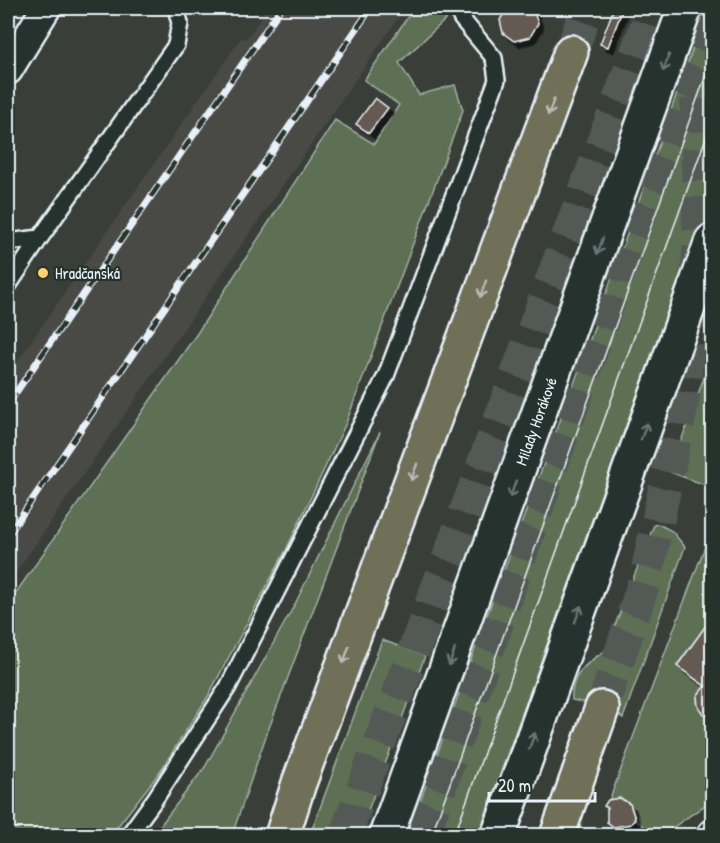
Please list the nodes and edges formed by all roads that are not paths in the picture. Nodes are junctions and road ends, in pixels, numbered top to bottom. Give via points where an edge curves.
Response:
1 (46, 8) edge
2 (176, 8) edge
3 (685, 8) edge
4 (461, 18) dead end
5 (571, 52) tunnel mouth
6 (8, 70) edge
7 (40, 238) junction
8 (712, 241) edge
9 (8, 242) edge
10 (8, 286) edge
11 (602, 708) tunnel mouth
12 (128, 836) edge
13 (282, 836) edge
14 (386, 836) edge
15 (498, 836) edge
16 (557, 836) edge

1 - 6 street
2 - 7 lane via 180,23 176,45
3 -> 14 main road, Milady Horákové
4 - 12 lane via 494,58 497,80 386,376 228,687
5 -> 13 highway
7 - 9 lane
7 - 10 lane
15 -> 8 main road
11 - 16 highway

